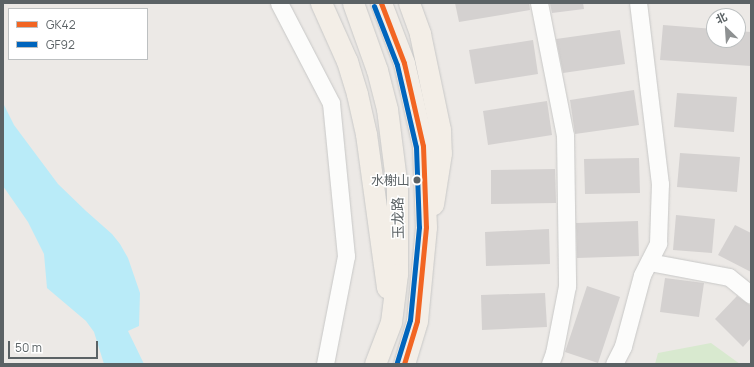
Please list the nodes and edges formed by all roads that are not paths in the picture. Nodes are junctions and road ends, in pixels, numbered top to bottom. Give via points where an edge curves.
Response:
1 (279, 3) edge
2 (321, 3) edge
3 (353, 3) edge
4 (381, 3) edge
5 (410, 3) edge
6 (539, 3) edge
7 (638, 3) edge
8 (426, 227) junction
9 (649, 262) junction
10 (751, 295) edge
11 (391, 322) junction
12 (325, 364) edge
13 (375, 364) edge
14 (404, 364) edge
15 (550, 364) edge
16 (614, 364) edge

1 - 12 street via 331,103 346,256
2 - 11 main road via 347,61 366,134
3 - 11 main road, 玉龙路 via 377,70 387,109 393,150 398,227 397,274
4 - 8 main road, 玉龙路 via 404,62 423,146
5 - 8 main road via 422,41 440,130 441,153 436,195
6 - 15 street via 565,135 567,286
7 - 9 street via 660,184 658,243
8 - 14 main road, 玉龙路 via 417,321
9 - 10 street via 729,277
9 - 16 street via 642,275 623,346
11 - 13 main road, 玉龙路

